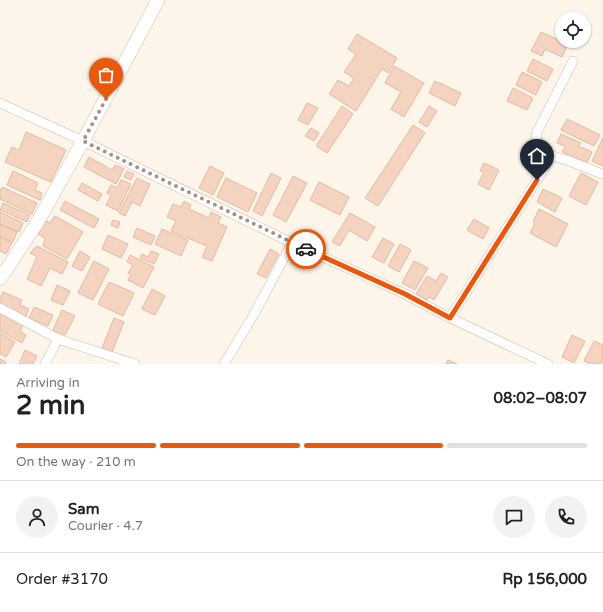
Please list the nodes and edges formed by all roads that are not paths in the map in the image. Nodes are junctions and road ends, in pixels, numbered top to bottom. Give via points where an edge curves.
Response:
1 (158, 0) edge
2 (573, 61) dead end
3 (0, 103) edge
4 (83, 141) junction
5 (549, 155) junction
6 (602, 174) edge
7 (292, 243) junction
8 (0, 279) edge
9 (0, 308) edge
10 (450, 318) junction
11 (58, 339) junction
12 (45, 364) edge
13 (135, 364) edge
14 (224, 364) edge
15 (548, 364) edge

1 - 4 main road
2 - 5 street via 536,134 537,141
3 - 4 street
4 - 7 street
4 - 8 main road via 37,224
5 - 6 street
5 - 10 street via 545,168
7 - 10 street via 405,294
7 - 14 street
9 - 11 street
10 - 15 street
11 - 12 street
11 - 13 street

